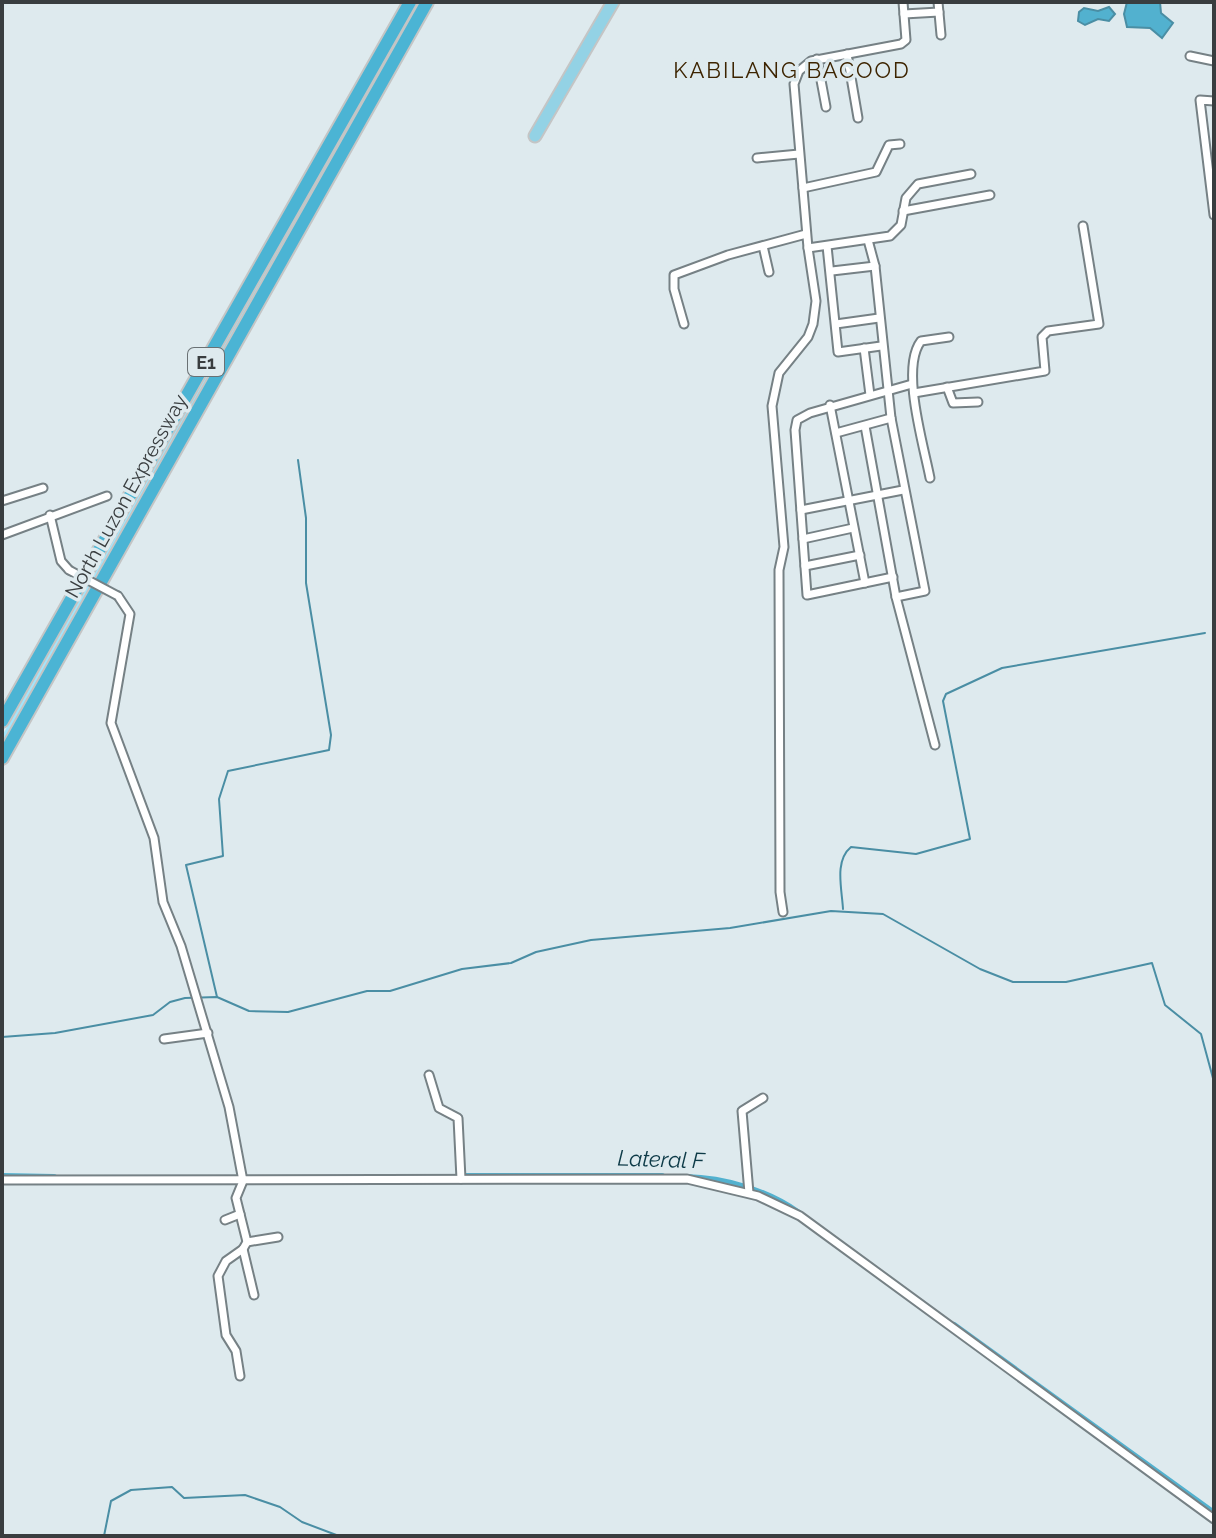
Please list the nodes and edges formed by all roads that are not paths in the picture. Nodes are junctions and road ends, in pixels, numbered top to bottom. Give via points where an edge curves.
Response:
1 (410, 2) edge
2 (427, 2) edge
3 (613, 2) edge
4 (903, 2) edge
5 (938, 2) edge
6 (939, 12) junction
7 (904, 14) junction
8 (941, 35) dead end
9 (847, 54) junction
10 (1190, 56) dead end
11 (817, 59) junction
12 (1214, 61) edge
13 (1214, 101) edge
14 (826, 107) dead end
15 (858, 118) dead end
16 (535, 136) dead end
17 (900, 144) dead end
18 (799, 154) junction
19 (757, 158) dead end
20 (971, 174) dead end
21 (803, 188) junction
22 (990, 195) dead end
23 (903, 211) junction
24 (1214, 215) edge
25 (1083, 226) dead end
26 (806, 234) junction
27 (868, 240) junction
28 (763, 246) junction
29 (827, 246) junction
30 (808, 248) junction
31 (875, 266) junction
32 (832, 271) junction
33 (769, 272) dead end
34 (879, 318) junction
35 (684, 324) dead end
36 (836, 324) junction
37 (949, 337) dead end
38 (881, 346) junction
39 (864, 348) junction
40 (912, 384) junction
41 (947, 387) junction
42 (887, 391) junction
43 (914, 393) junction
44 (870, 395) junction
45 (978, 402) dead end
46 (830, 405) junction
47 (891, 418) junction
48 (865, 426) junction
49 (836, 433) junction
50 (930, 478) dead end
51 (43, 488) dead end
52 (903, 490) junction
53 (107, 496) dead end
54 (878, 496) junction
55 (2, 501) edge
56 (849, 501) junction
57 (801, 510) junction
58 (50, 515) junction
59 (853, 528) junction
60 (2, 535) edge
61 (803, 539) junction
62 (860, 555) junction
63 (805, 566) junction
64 (893, 577) junction
65 (865, 583) junction
66 (896, 597) junction
67 (2, 721) edge
68 (935, 745) dead end
69 (2, 758) edge
70 (783, 912) dead end
71 (208, 1033) junction
72 (164, 1039) dead end
73 (429, 1075) dead end
74 (763, 1098) dead end
75 (461, 1177) junction
76 (242, 1179) junction
77 (2, 1180) edge
78 (749, 1190) junction
79 (240, 1214) junction
80 (225, 1220) dead end
81 (278, 1237) dead end
82 (245, 1246) junction
83 (254, 1295) dead end
84 (240, 1376) dead end
85 (1214, 1519) edge

1 - 67 highway, North Luzon Expressway / E1
2 - 69 highway, North Luzon Expressway / E1
3 - 16 main road
4 - 7 street
5 - 6 street
6 - 7 street
6 - 8 street
7 - 9 street via 906,40 901,44
9 - 11 street
9 - 15 street
10 - 12 street
11 - 14 street
11 - 18 street via 799,71 794,84
13 - 24 street via 1200,100
17 - 21 street via 889,145 876,172
18 - 19 street
18 - 21 street
20 - 23 street via 918,184
21 - 26 street
22 - 23 street
23 - 27 street via 890,236
25 - 41 street via 1099,324 1048,331 1042,337 1045,371
26 - 28 street
26 - 30 street
27 - 29 street
27 - 31 street
28 - 33 street
28 - 35 street via 674,275
29 - 30 street
29 - 32 street
30 - 70 street via 815,291 813,324 779,373 772,406 784,547 779,570
31 - 32 street
31 - 34 street
32 - 36 street
34 - 36 street
34 - 38 street
36 - 39 street via 838,352
37 - 40 street via 917,346
38 - 39 street
38 - 42 street
39 - 44 street
40 - 42 street
40 - 43 street
41 - 43 street
41 - 45 street via 953,403
42 - 44 street
42 - 47 street
43 - 50 street
44 - 46 street
46 - 49 street
46 - 57 street via 797,420
47 - 48 street
47 - 52 street
48 - 49 street
48 - 54 street
49 - 56 street
51 - 55 street
52 - 54 street
52 - 66 street via 925,591
53 - 58 street
54 - 56 street
54 - 64 street
56 - 57 street
56 - 59 street
57 - 61 street
58 - 60 street
58 - 71 street, bridge via 61,561 118,596 130,614 111,723 154,838 163,902
59 - 61 street
59 - 62 street
61 - 63 street
62 - 63 street
62 - 65 street
63 - 65 street via 807,595
64 - 65 street
64 - 66 street
66 - 68 street
71 - 72 street
71 - 76 street
73 - 75 street via 439,1108 458,1118
74 - 78 street via 742,1111
75 - 76 street
75 - 78 street via 687,1179
76 - 77 street
76 - 79 street via 236,1198
78 - 85 street via 800,1216
79 - 80 street
79 - 82 street
81 - 82 street
82 - 83 street
82 - 84 street via 226,1261 218,1276 226,1335 236,1351

